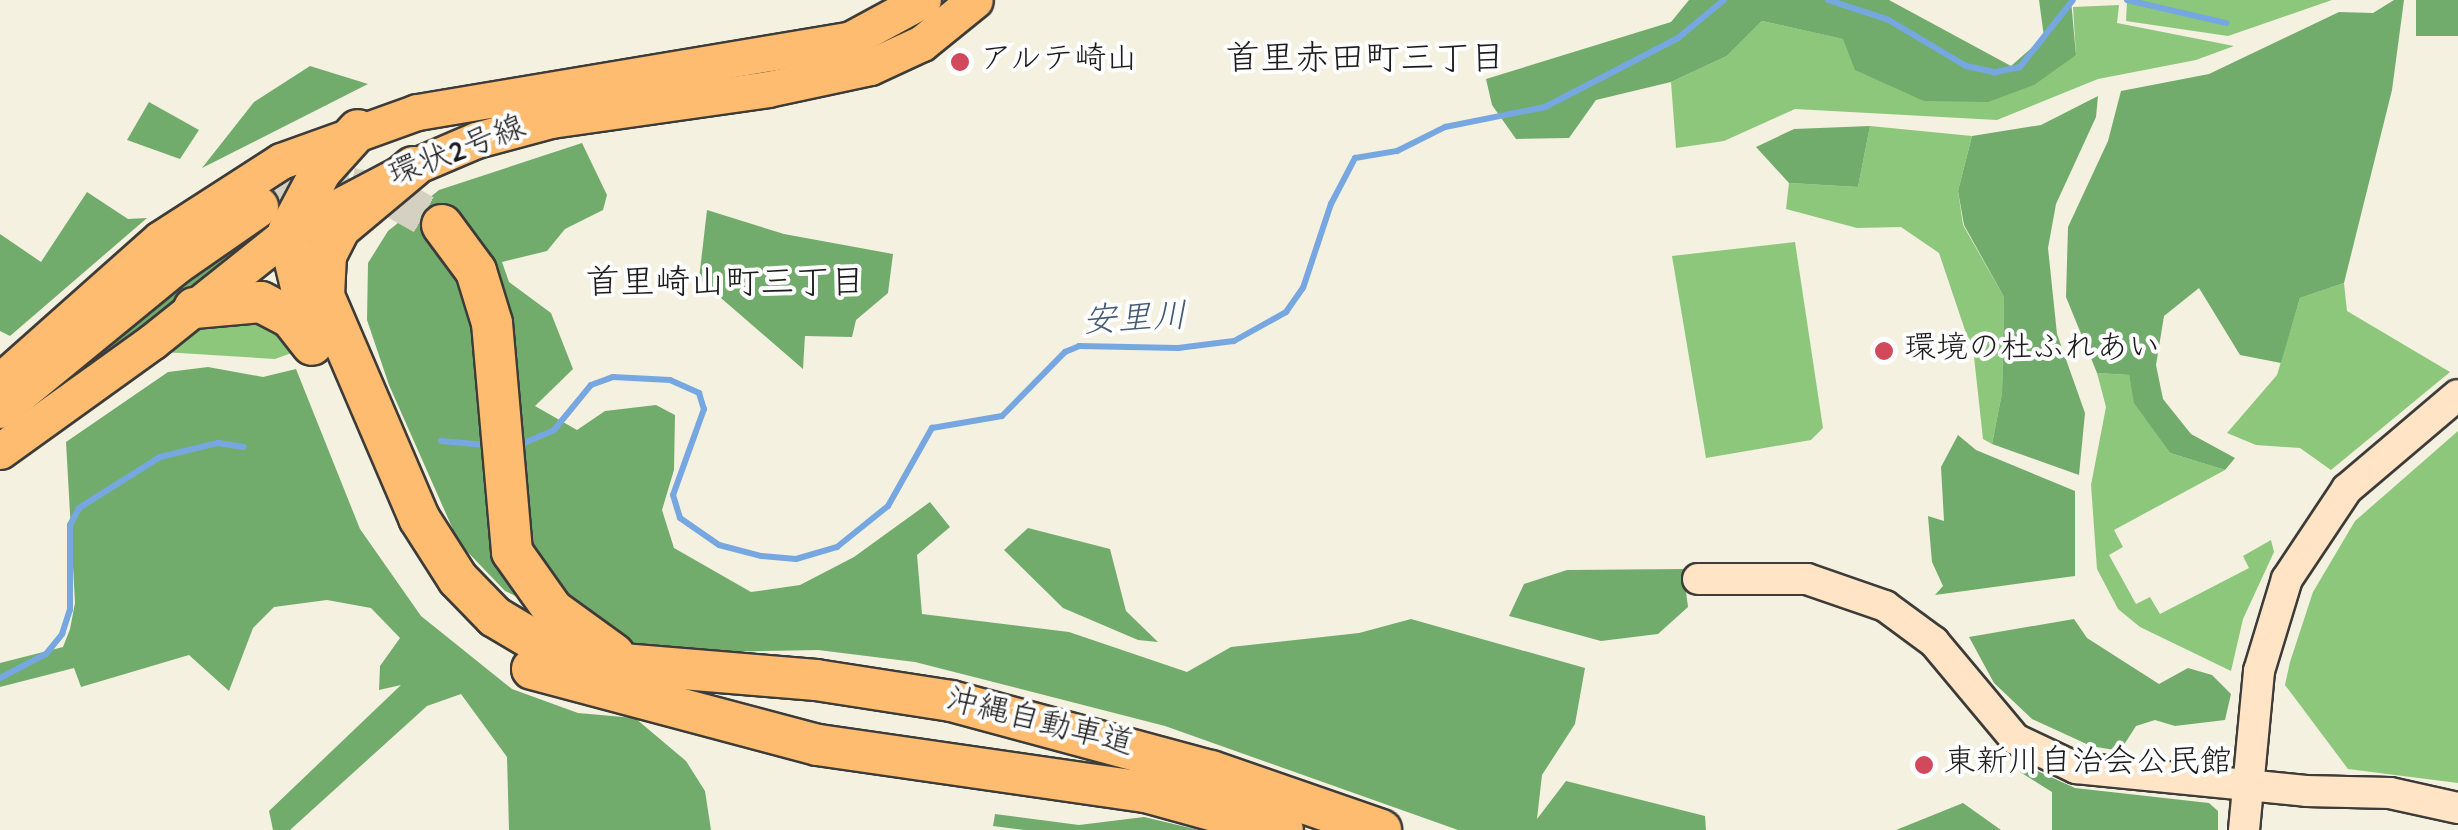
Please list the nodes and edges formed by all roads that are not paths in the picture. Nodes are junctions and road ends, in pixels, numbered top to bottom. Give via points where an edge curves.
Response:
1 (922, 0) edge
2 (975, 0) edge
3 (358, 130) junction
4 (413, 167) junction
5 (273, 220) junction
6 (442, 225) tunnel mouth
7 (194, 308) junction
8 (322, 361) junction
9 (0, 381) edge
10 (2458, 396) edge
11 (0, 408) edge
12 (0, 450) edge
13 (1698, 579) dead end
14 (677, 682) junction
15 (2247, 784) junction
16 (2458, 808) edge
17 (1283, 830) edge
18 (1381, 830) edge
19 (2244, 830) edge

1 - 3 main road, 環状2号線 via 884,26 821,46 549,87
2 - 4 main road, 環状2号線 via 922,43 870,67 783,87 551,120 476,140
3 - 5 highway
3 - 9 main road, 環状2号線 via 264,169 192,214
4 - 5 main road, 環状2号線
4 - 14 highway via 340,228 326,255 323,284 327,309 419,518 474,599 520,634
5 - 7 main road, 環状2号線
5 - 8 highway
5 - 11 highway via 176,264
6 - 14 highway via 471,262 494,336 504,516 525,578 595,645
7 - 8 highway via 261,302 291,318
7 - 12 main road, 環状2号線
8 - 14 highway via 393,524 430,588 465,627 537,672
10 - 15 street via 2347,489 2287,579 2263,646
13 - 15 street via 1807,579 1885,606 1934,642 2015,739 2076,768
14 - 17 highway, 沖縄自動車道 via 818,745 1146,792
14 - 18 highway, 沖縄自動車道 via 816,680 951,700 1211,771
15 - 16 street via 2390,793
15 - 19 street

